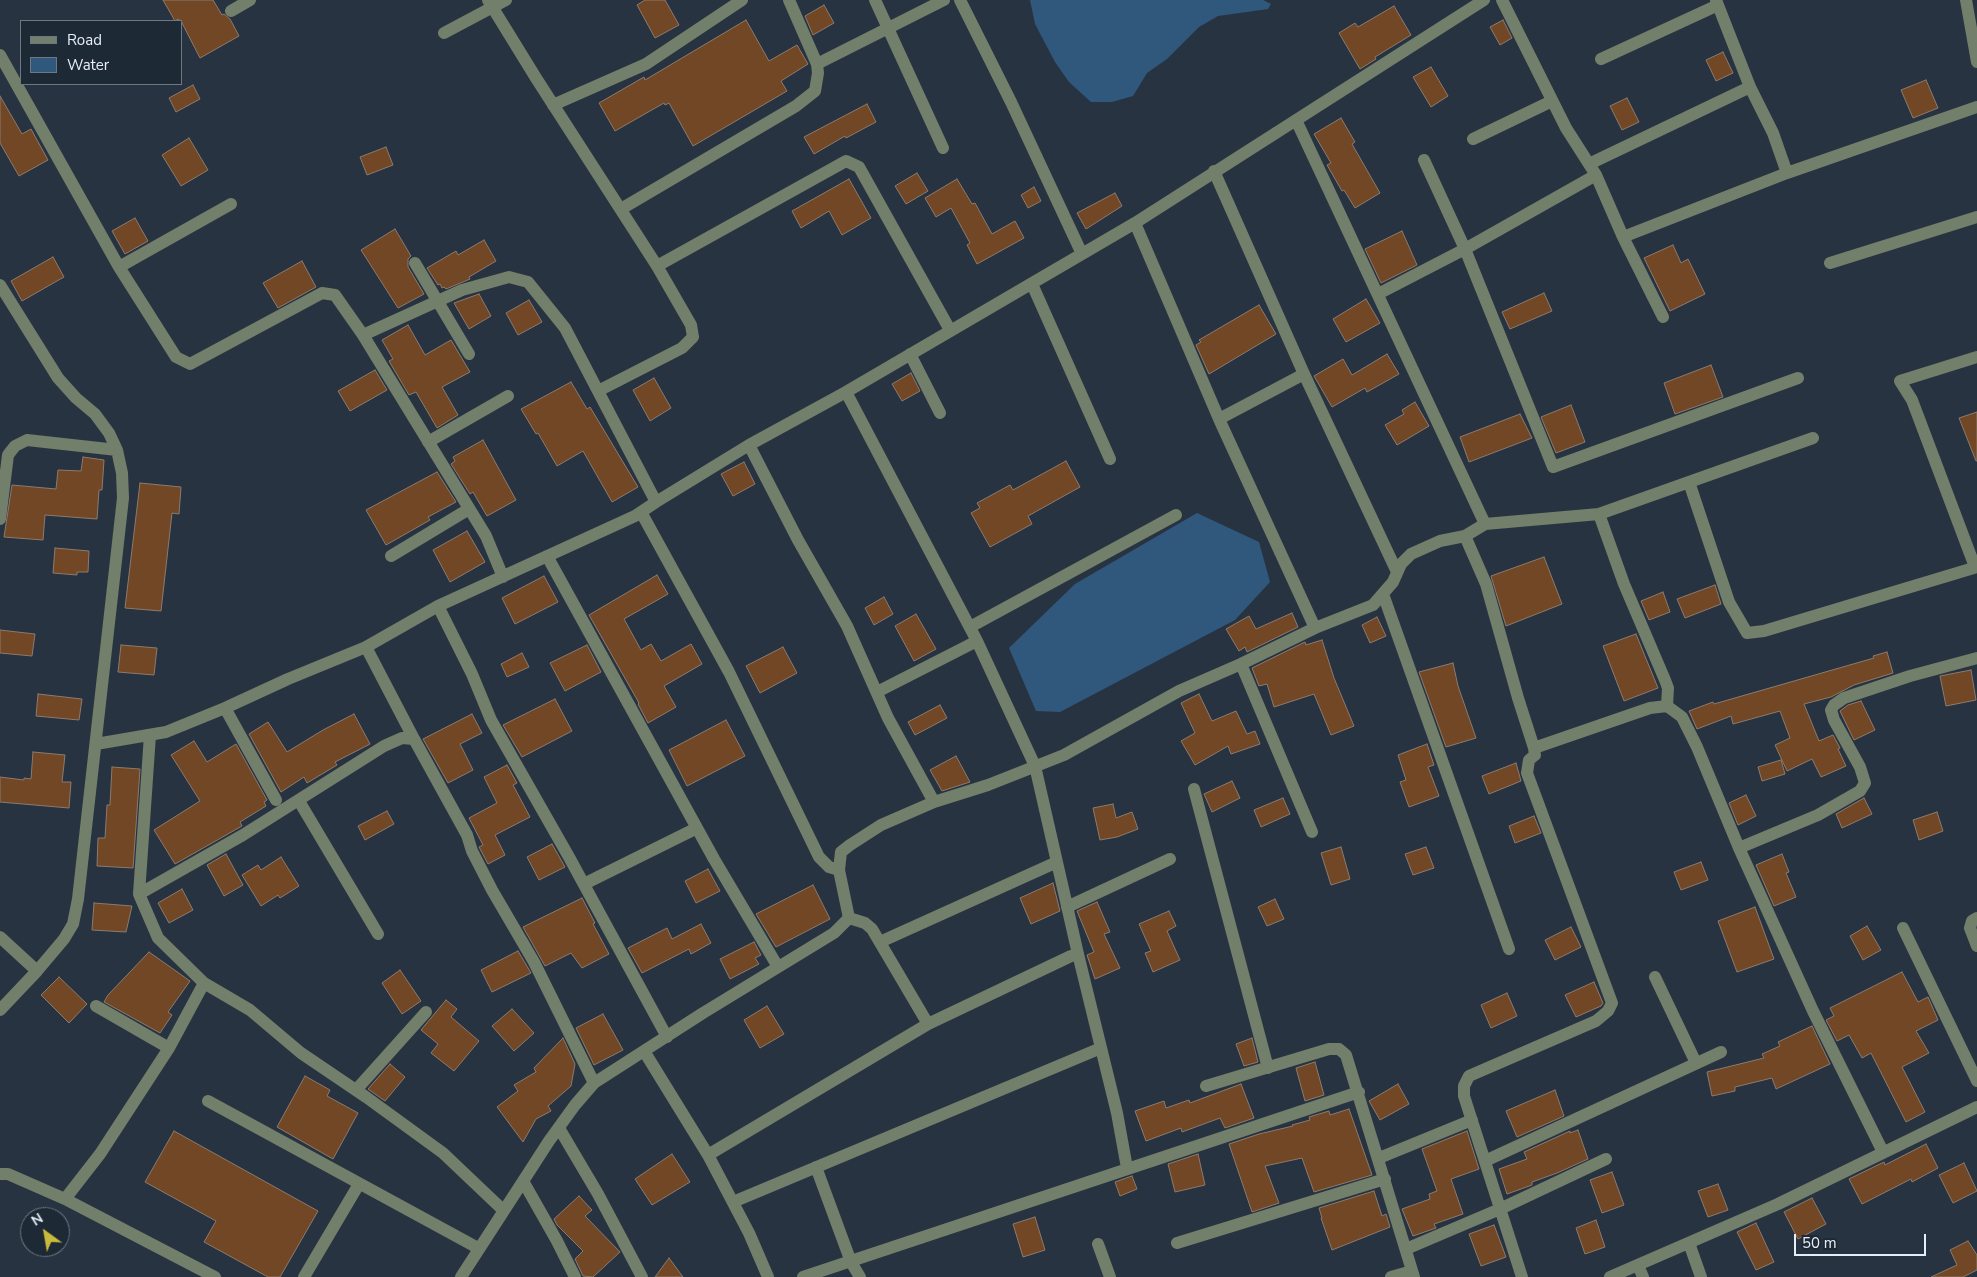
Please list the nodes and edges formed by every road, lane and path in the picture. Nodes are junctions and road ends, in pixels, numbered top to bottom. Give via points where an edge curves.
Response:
1 (250, 0) edge
2 (506, 0) edge
3 (742, 0) edge
4 (789, 0) edge
5 (875, 0) edge
6 (944, 0) edge
7 (960, 0) edge
8 (1502, 0) edge
9 (1966, 0) edge
10 (1477, 2) edge
11 (1717, 2) edge
12 (491, 4) edge
13 (231, 11) dead end
14 (888, 28) junction
15 (444, 33) dead end
16 (0, 55) edge
17 (1601, 59) dead end
18 (1977, 62) edge
19 (817, 64) junction
20 (1750, 86) junction
21 (1552, 101) junction
22 (554, 105) junction
23 (1977, 107) edge
24 (1296, 120) junction
25 (1473, 139) dead end
26 (943, 148) dead end
27 (1424, 160) dead end
28 (1592, 169) junction
29 (1214, 172) junction
30 (1787, 173) junction
31 (231, 204) dead end
32 (621, 209) junction
33 (1977, 217) edge
34 (1135, 223) junction
35 (1623, 237) junction
36 (1464, 250) junction
37 (1082, 254) junction
38 (415, 263) dead end
39 (1830, 263) dead end
40 (657, 266) junction
41 (119, 267) junction
42 (0, 284) edge
43 (1032, 284) junction
44 (1378, 294) junction
45 (437, 301) junction
46 (1663, 316) dead end
47 (950, 330) junction
48 (363, 335) junction
49 (469, 354) dead end
50 (910, 354) junction
51 (1977, 357) edge
52 (1304, 374) junction
53 (1798, 378) dead end
54 (598, 391) junction
55 (846, 392) junction
56 (508, 396) dead end
57 (940, 414) dead end
58 (1219, 418) junction
59 (1813, 438) dead end
60 (428, 442) junction
61 (749, 445) junction
62 (118, 450) junction
63 (1110, 459) dead end
64 (1689, 482) junction
65 (656, 502) junction
66 (469, 509) junction
67 (641, 512) junction
68 (1599, 514) junction
69 (1176, 515) dead end
70 (0, 519) edge
71 (1485, 524) junction
72 (1466, 536) junction
73 (391, 556) dead end
74 (547, 556) junction
75 (1976, 567) edge
76 (1397, 572) junction
77 (503, 577) junction
78 (1383, 594) junction
79 (438, 606) junction
80 (970, 627) junction
81 (1315, 628) junction
82 (977, 641) junction
83 (366, 647) junction
84 (1977, 658) edge
85 (1241, 664) junction
86 (878, 692) junction
87 (1667, 706) junction
88 (224, 708) junction
89 (150, 735) junction
90 (414, 739) junction
91 (96, 744) junction
92 (1534, 748) junction
93 (1035, 766) junction
94 (1194, 789) dead end
95 (276, 800) dead end
96 (299, 800) junction
97 (934, 802) junction
98 (697, 828) junction
99 (1312, 832) dead end
100 (1738, 848) junction
101 (1170, 859) dead end
102 (1057, 862) junction
103 (839, 870) junction
104 (584, 884) junction
105 (139, 894) junction
106 (1067, 907) junction
107 (849, 918) junction
108 (1977, 918) edge
109 (1903, 928) dead end
110 (378, 934) dead end
111 (0, 937) edge
112 (880, 942) junction
113 (1977, 946) edge
114 (1509, 949) dead end
115 (1078, 954) junction
116 (778, 968) junction
117 (37, 971) junction
118 (1655, 977) dead end
119 (204, 983) junction
120 (96, 1006) dead end
121 (0, 1010) edge
122 (426, 1012) dead end
123 (928, 1024) junction
124 (667, 1037) junction
125 (170, 1048) junction
126 (1101, 1048) junction
127 (644, 1051) junction
128 (1721, 1052) dead end
129 (1696, 1063) junction
130 (1268, 1068) junction
131 (1977, 1081) edge
132 (594, 1083) junction
133 (1206, 1086) dead end
134 (356, 1090) junction
135 (1359, 1092) junction
136 (208, 1101) dead end
137 (1977, 1107) edge
138 (1472, 1120) junction
139 (559, 1128) junction
140 (1883, 1152) junction
141 (708, 1155) junction
142 (1379, 1158) junction
143 (1606, 1159) dead end
144 (1485, 1161) junction
145 (816, 1167) junction
146 (1127, 1168) junction
147 (0, 1174) edge
148 (1385, 1179) junction
149 (523, 1181) junction
150 (359, 1184) junction
151 (65, 1199) junction
152 (733, 1202) junction
153 (1500, 1209) junction
154 (503, 1210) junction
155 (1177, 1243) dead end
156 (1688, 1243) junction
157 (1098, 1244) dead end
158 (478, 1248) junction
159 (1406, 1249) junction
160 (851, 1262) junction
161 (1638, 1265) junction
162 (1413, 1274) edge
163 (766, 1276) edge
164 (216, 1277) edge
165 (304, 1277) edge
166 (461, 1277) edge
167 (575, 1277) edge
168 (642, 1277) edge
169 (803, 1277) edge
170 (860, 1277) edge
171 (1110, 1277) edge
172 (1391, 1277) edge
173 (1522, 1277) edge
174 (1610, 1277) edge
175 (1643, 1277) edge
176 (1701, 1277) edge

1 - 13 street
2 - 12 street
3 - 22 street via 646,64
4 - 19 street
5 - 14 street
6 - 14 street
7 - 37 street via 1012,102
8 - 21 street
9 - 18 street
10 - 24 street
11 - 17 street
11 - 20 street
12 - 15 street
12 - 22 street
14 - 19 street
14 - 26 street
16 - 41 street
19 - 32 street via 816,91 796,106
20 - 28 street
20 - 30 street via 1773,133
21 - 25 street
21 - 28 street
22 - 32 street
23 - 30 street
24 - 29 street
24 - 44 street
27 - 36 street
28 - 35 street
28 - 36 street
29 - 34 street
29 - 52 street
30 - 35 street
31 - 41 street
32 - 40 street
33 - 39 street
34 - 37 street
34 - 58 street
35 - 46 street
36 - 44 street
36 - 53 street via 1553,467
37 - 43 street
38 - 45 street
40 - 47 street via 846,161 859,166
40 - 54 street via 690,325 693,337 682,348
41 - 48 street via 176,357 190,364 322,293 335,295
42 - 62 street via 58,378 95,414
43 - 47 street
43 - 63 street
44 - 71 street
45 - 48 street
45 - 49 street
45 - 54 street via 462,290 509,277 528,282 564,328
47 - 50 street
48 - 60 street
50 - 55 street
50 - 57 street
51 - 75 street via 1900,381 1912,400
52 - 58 street
52 - 76 street
54 - 65 street
55 - 61 street
55 - 80 street
56 - 60 street
58 - 81 street
59 - 64 street
60 - 66 street
61 - 65 street
61 - 86 street via 847,626
62 - 70 street via 27,440 15,446 8,455
62 - 91 street via 123,498
64 - 68 street
64 - 75 street via 1729,602 1747,633 1764,631
65 - 67 street
66 - 73 street
66 - 77 street via 486,536
67 - 74 street
67 - 103 street via 729,672 819,857 829,867
68 - 71 street
68 - 87 street via 1624,584 1668,688
69 - 80 street
71 - 72 street
72 - 76 street via 1440,541 1411,554
72 - 92 street via 1486,584
74 - 77 street
74 - 98 street
76 - 78 street
77 - 79 street
78 - 81 street via 1373,605
78 - 114 street
79 - 83 street
79 - 104 street via 472,674 490,720
80 - 82 street
81 - 85 street
82 - 86 street
82 - 93 street
83 - 88 street
83 - 90 street
84 - 100 street via 1910,676 1844,698 1834,705 1831,710 1834,720 1860,766 1865,783 1860,791 1818,816
85 - 93 street via 1180,691 1064,755
85 - 99 street
86 - 97 street via 888,718
87 - 92 street via 1650,708
87 - 100 street via 1682,717 1698,747
88 - 89 street via 166,732
88 - 95 street
89 - 91 street
89 - 105 street
90 - 96 street via 395,740
90 - 132 street via 467,835 492,890 534,962
91 - 117 street via 73,924
92 - 138 street via 1535,755 1526,773 1612,1002 1608,1011 1596,1021 1469,1076 1464,1096
93 - 97 street
93 - 102 street
94 - 130 street
96 - 105 street
96 - 110 street
97 - 103 street via 881,825 850,845 841,852
98 - 104 street
98 - 116 street
100 - 140 street
101 - 106 street
102 - 106 street
102 - 112 street
103 - 107 street
104 - 124 street
105 - 119 street via 158,938
106 - 115 street
107 - 112 street via 865,923
107 - 116 street via 834,934
108 - 113 street via 1970,928
109 - 131 street
111 - 117 street
112 - 123 street
115 - 123 street
115 - 126 street
116 - 124 street
117 - 121 street
118 - 129 street
119 - 125 street
119 - 134 street via 250,1010 301,1053
120 - 125 street
122 - 134 street
123 - 141 street
124 - 127 street
125 - 151 street via 100,1154
126 - 145 street
126 - 146 street
127 - 132 street
127 - 141 street
128 - 129 street
129 - 144 street
130 - 133 street
130 - 135 street via 1329,1049 1339,1049 1346,1055
132 - 139 street
134 - 154 street via 443,1153
135 - 142 street
135 - 146 street
136 - 150 street
137 - 140 street
138 - 142 street
138 - 144 street
139 - 149 street
139 - 168 street
140 - 156 street via 1778,1204
141 - 152 street
142 - 148 street
143 - 153 street
144 - 153 street
145 - 152 street
145 - 160 street
146 - 160 street
147 - 151 street via 8,1174
148 - 155 street
148 - 159 street
149 - 154 street
149 - 167 street
150 - 158 street
150 - 165 street
151 - 164 street
152 - 163 street
153 - 159 street
153 - 173 street
154 - 158 street
156 - 161 street
156 - 176 street
157 - 171 street
158 - 166 street
159 - 162 street
160 - 169 street
160 - 170 street
161 - 174 street
161 - 175 street
162 - 172 street

